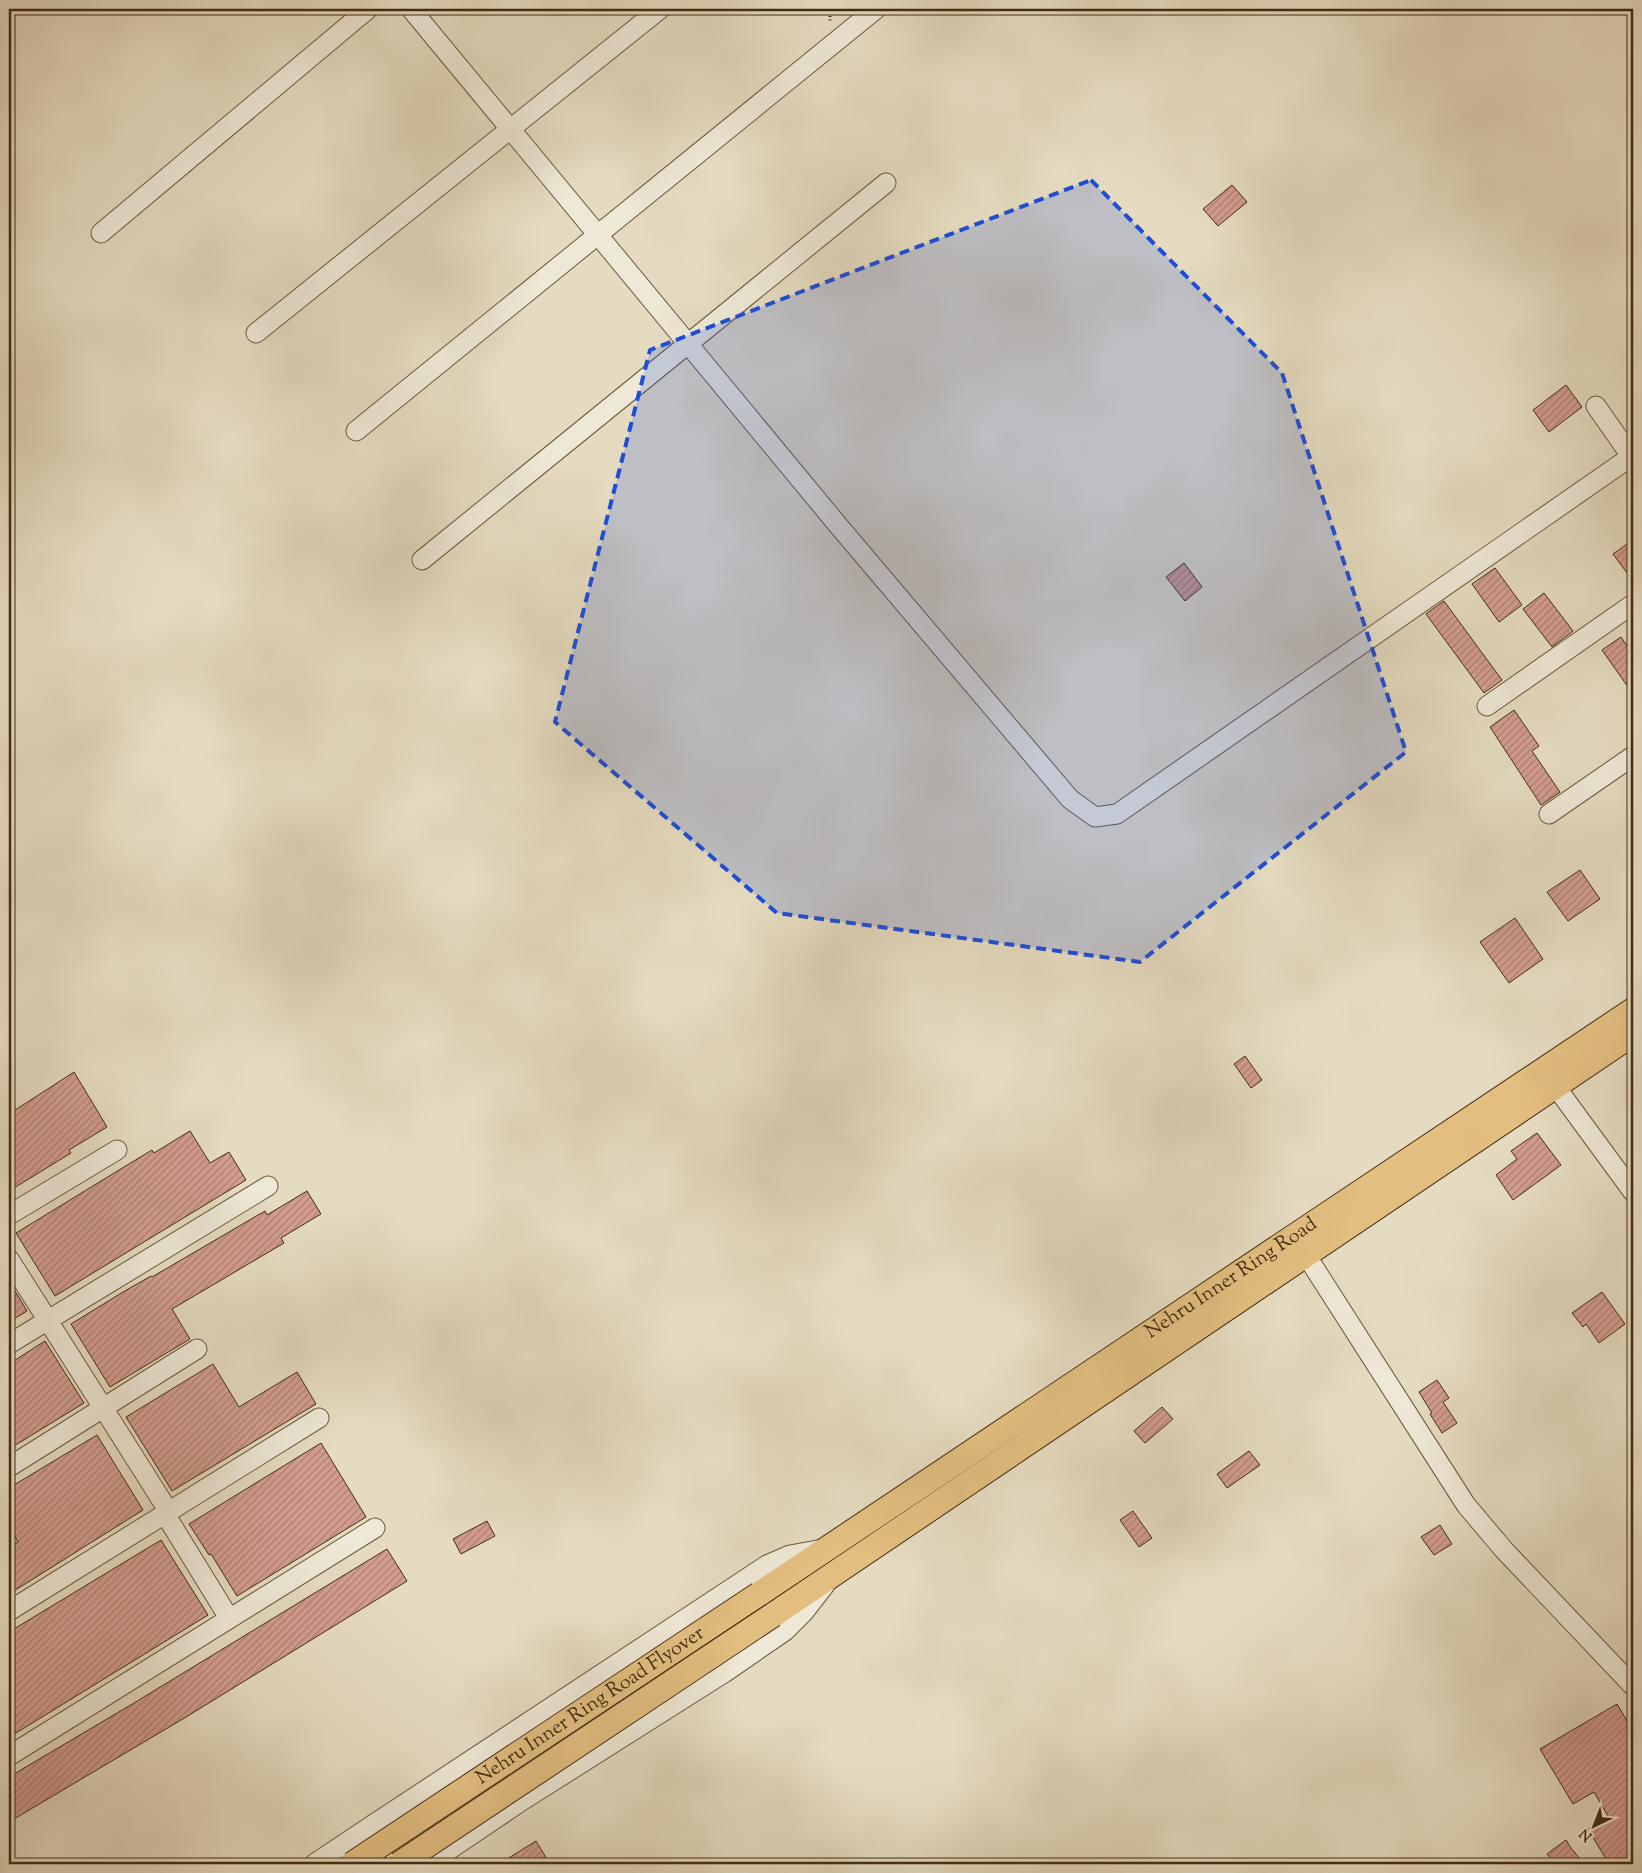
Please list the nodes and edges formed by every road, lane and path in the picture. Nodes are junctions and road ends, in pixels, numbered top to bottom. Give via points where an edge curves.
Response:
1 (368, 9) edge
2 (411, 9) edge
3 (660, 9) edge
4 (876, 9) edge
5 (510, 129) junction
6 (886, 182) dead end
7 (102, 233) dead end
8 (597, 235) junction
9 (256, 333) dead end
10 (688, 344) junction
11 (1596, 406) dead end
12 (356, 431) dead end
13 (1632, 458) edge
14 (422, 560) dead end
15 (1633, 604) edge
16 (1487, 706) dead end
17 (1633, 756) edge
18 (1549, 814) dead end
19 (1633, 1010) edge
20 (1633, 1034) edge
21 (1556, 1087) junction
22 (117, 1150) dead end
23 (268, 1186) dead end
24 (1633, 1192) edge
25 (9, 1215) edge
26 (1306, 1256) junction
27 (9, 1259) edge
28 (47, 1320) junction
29 (9, 1344) edge
30 (197, 1349) dead end
31 (102, 1409) junction
32 (319, 1418) dead end
33 (9, 1467) edge
34 (962, 1473) junction
35 (167, 1513) junction
36 (375, 1528) dead end
37 (828, 1548) junction
38 (833, 1575) junction
39 (9, 1612) edge
40 (229, 1618) junction
41 (1633, 1686) edge
42 (9, 1756) edge
43 (374, 1824) junction
44 (314, 1864) edge
45 (352, 1864) edge
46 (398, 1864) edge
47 (403, 1864) edge
48 (428, 1864) edge

1 - 7 street
2 - 5 street
3 - 5 street
4 - 8 street
5 - 8 street
5 - 9 street
6 - 10 street
8 - 10 street
8 - 12 street
10 - 13 street via 1063,792 1095,817 1117,814
10 - 14 street
11 - 13 street
15 - 16 street
17 - 18 street
19 - 34 main road, Nehru Inner Ring Road
20 - 21 main road, Nehru Inner Ring Road
21 - 24 street
21 - 26 main road, Nehru Inner Ring Road
22 - 25 street
23 - 28 street
26 - 34 main road, Nehru Inner Ring Road
26 - 41 street via 1466,1505 1504,1550
27 - 28 street
28 - 29 street
28 - 31 street
30 - 31 street
31 - 33 street
31 - 35 street
32 - 35 street
34 - 37 main road, Nehru Inner Ring Road
34 - 38 main road, Nehru Inner Ring Road
35 - 39 street
35 - 40 street
36 - 40 street
37 - 43 street via 790,1555 767,1565
37 - 45 main road, Nehru Inner Ring Road Flyover, bridge
38 - 46 main road, Nehru Inner Ring Road Flyover, bridge
38 - 48 street via 785,1631
40 - 42 street
43 - 44 street
43 - 47 street

